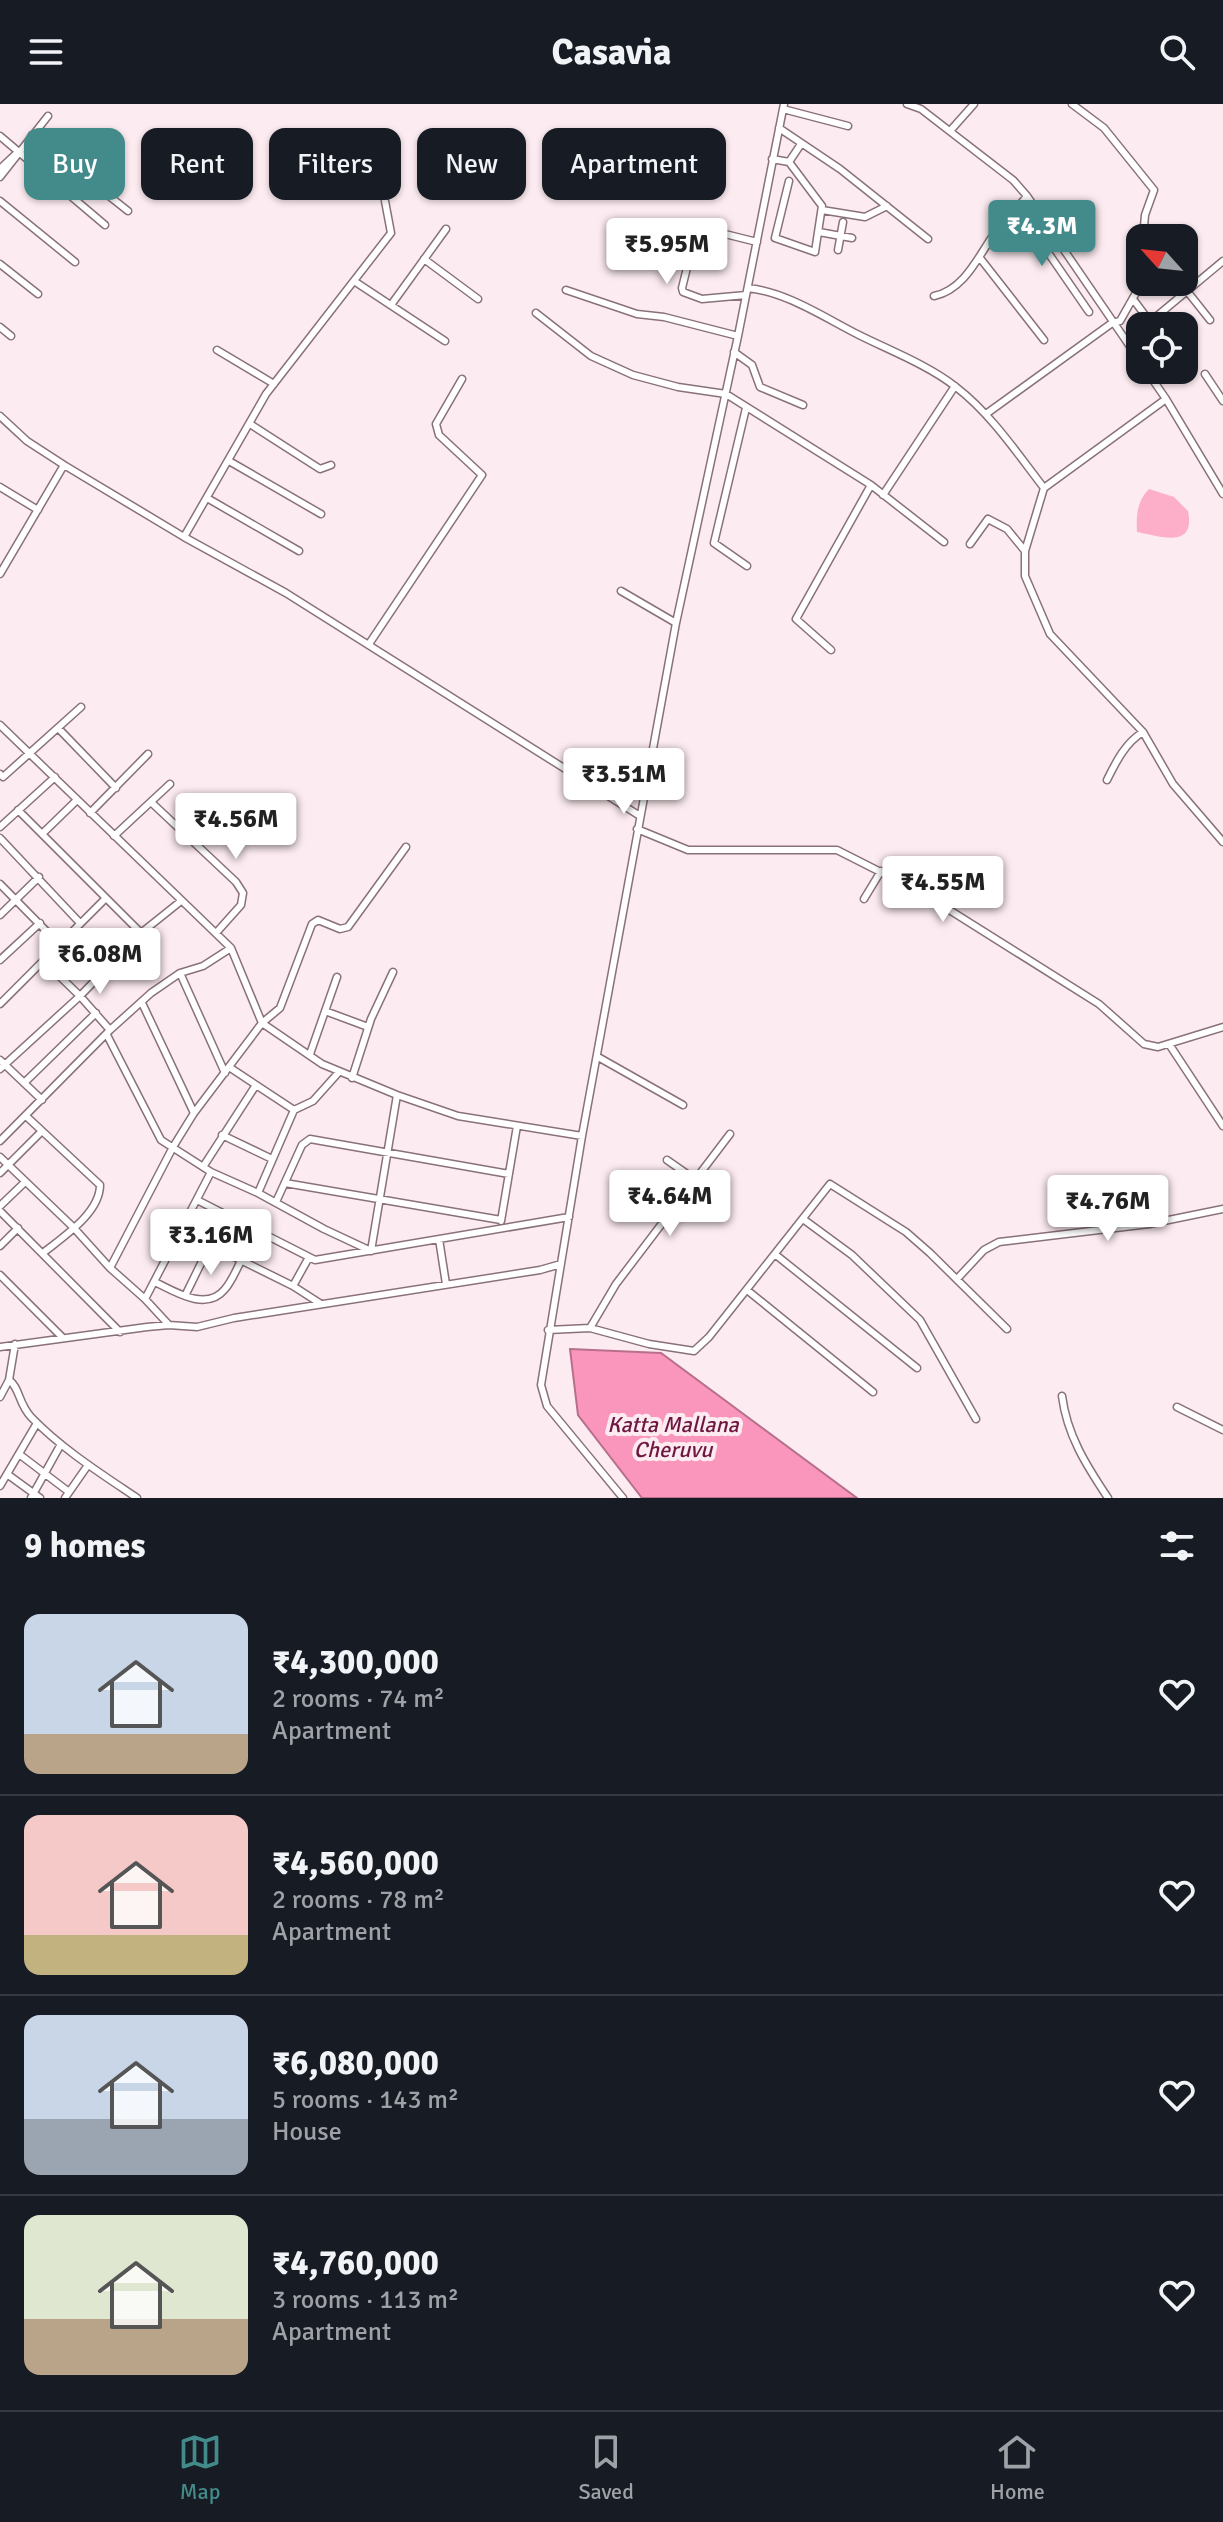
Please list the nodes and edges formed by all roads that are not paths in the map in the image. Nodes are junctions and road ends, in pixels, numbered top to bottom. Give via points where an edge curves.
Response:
1 (907, 104) edge
2 (974, 104) edge
3 (1072, 104) edge
4 (784, 106) edge
5 (48, 116) dead end
6 (848, 126) dead end
7 (38, 128) edge
8 (779, 128) junction
9 (950, 131) junction
10 (0, 136) edge
11 (801, 144) junction
12 (24, 145) edge
13 (18, 152) junction
14 (772, 159) junction
15 (789, 162) junction
16 (0, 169) edge
17 (0, 177) edge
18 (789, 181) dead end
19 (1027, 196) junction
20 (114, 200) edge
21 (0, 201) edge
22 (385, 201) dead end
23 (887, 206) junction
24 (1018, 209) junction
25 (822, 210) junction
26 (128, 211) dead end
27 (843, 222) dead end
28 (1144, 224) edge
29 (105, 225) dead end
30 (446, 229) dead end
31 (819, 232) junction
32 (840, 236) junction
33 (852, 238) dead end
34 (928, 239) dead end
35 (757, 242) junction
36 (838, 250) dead end
37 (980, 258) junction
38 (424, 259) junction
39 (1223, 261) edge
40 (75, 262) dead end
41 (0, 264) edge
42 (354, 281) junction
43 (1198, 282) edge
44 (566, 290) dead end
45 (747, 292) junction
46 (38, 294) dead end
47 (934, 296) dead end
48 (1134, 296) edge
49 (1181, 296) edge
50 (1191, 296) edge
51 (478, 299) dead end
52 (1133, 299) junction
53 (391, 305) junction
54 (1089, 312) dead end
55 (1141, 312) edge
56 (1164, 312) edge
57 (536, 313) dead end
58 (1210, 320) dead end
59 (1112, 323) junction
60 (0, 327) edge
61 (11, 336) dead end
62 (738, 336) junction
63 (1044, 340) dead end
64 (1126, 340) edge
65 (445, 341) dead end
66 (217, 350) dead end
67 (734, 352) junction
68 (1205, 374) dead end
69 (462, 379) dead end
70 (274, 384) junction
71 (1156, 384) edge
72 (955, 386) junction
73 (726, 394) junction
74 (1166, 399) junction
75 (1223, 401) edge
76 (803, 405) dead end
77 (746, 408) junction
78 (986, 414) junction
79 (0, 416) edge
80 (250, 424) junction
81 (229, 461) junction
82 (64, 465) junction
83 (331, 465) dead end
84 (871, 485) junction
85 (0, 487) edge
86 (1044, 488) junction
87 (1223, 494) edge
88 (883, 495) junction
89 (207, 498) junction
90 (38, 510) junction
91 (321, 514) dead end
92 (184, 537) junction
93 (944, 542) dead end
94 (970, 544) dead end
95 (299, 551) dead end
96 (1025, 551) junction
97 (747, 566) dead end
98 (0, 574) edge
99 (621, 591) dead end
100 (676, 623) junction
101 (369, 644) junction
102 (831, 650) dead end
103 (81, 707) dead end
104 (0, 725) edge
105 (58, 728) junction
106 (1143, 732) junction
107 (31, 752) junction
108 (148, 754) dead end
109 (1, 777) edge
110 (55, 777) junction
111 (1107, 780) dead end
112 (170, 784) dead end
113 (116, 788) junction
114 (77, 800) junction
115 (152, 803) junction
116 (18, 810) junction
117 (90, 813) junction
118 (640, 816) junction
119 (0, 827) edge
120 (637, 829) junction
121 (43, 833) junction
122 (114, 836) junction
123 (0, 838) edge
124 (1223, 842) edge
125 (406, 847) dead end
126 (881, 871) junction
127 (39, 877) junction
128 (0, 884) edge
129 (16, 898) junction
130 (106, 898) junction
131 (864, 899) dead end
132 (181, 901) junction
133 (0, 915) edge
134 (40, 923) junction
135 (80, 923) junction
136 (141, 933) junction
137 (216, 933) junction
138 (60, 945) junction
139 (231, 948) junction
140 (0, 960) edge
141 (44, 961) junction
142 (393, 972) dead end
143 (180, 973) junction
144 (337, 977) dead end
145 (80, 996) junction
146 (142, 1003) junction
147 (0, 1004) edge
148 (325, 1011) junction
149 (96, 1013) junction
150 (262, 1023) junction
151 (368, 1027) junction
152 (1223, 1027) edge
153 (108, 1032) junction
154 (1169, 1044) junction
155 (310, 1054) junction
156 (598, 1057) junction
157 (2, 1064) edge
158 (227, 1070) junction
159 (339, 1072) junction
160 (352, 1078) junction
161 (24, 1083) junction
162 (256, 1085) junction
163 (397, 1095) junction
164 (42, 1100) junction
165 (683, 1105) dead end
166 (294, 1110) junction
167 (194, 1113) junction
168 (26, 1116) junction
169 (517, 1126) junction
170 (1223, 1126) edge
171 (42, 1131) junction
172 (730, 1134) dead end
173 (222, 1135) junction
174 (582, 1136) junction
175 (0, 1141) edge
176 (173, 1147) junction
177 (388, 1152) junction
178 (0, 1157) edge
179 (272, 1159) junction
180 (667, 1160) dead end
181 (8, 1165) junction
182 (203, 1167) junction
183 (211, 1172) junction
184 (0, 1173) edge
185 (509, 1174) junction
186 (25, 1182) junction
187 (285, 1183) junction
188 (692, 1184) junction
189 (258, 1193) junction
190 (381, 1199) junction
191 (197, 1200) junction
192 (276, 1202) junction
193 (0, 1208) edge
194 (1223, 1209) edge
195 (569, 1217) junction
196 (803, 1219) junction
197 (501, 1220) junction
198 (73, 1227) junction
199 (18, 1228) junction
200 (500, 1229) junction
201 (182, 1231) junction
202 (439, 1239) junction
203 (210, 1245) junction
204 (0, 1246) edge
205 (371, 1251) junction
206 (43, 1253) junction
207 (776, 1255) junction
208 (308, 1259) junction
209 (241, 1261) junction
210 (561, 1264) junction
211 (110, 1268) junction
212 (0, 1275) edge
213 (957, 1279) junction
214 (155, 1282) junction
215 (446, 1284) junction
216 (293, 1286) junction
217 (747, 1290) junction
218 (185, 1296) junction
219 (145, 1299) junction
220 (321, 1304) junction
221 (169, 1325) junction
222 (590, 1328) junction
223 (1007, 1329) dead end
224 (548, 1330) junction
225 (120, 1332) junction
226 (63, 1338) junction
227 (15, 1344) junction
228 (0, 1347) edge
229 (917, 1368) dead end
230 (9, 1380) junction
231 (873, 1392) dead end
232 (1062, 1396) dead end
233 (0, 1397) edge
234 (1177, 1407) dead end
235 (976, 1419) dead end
236 (37, 1423) junction
237 (1223, 1430) edge
238 (61, 1444) junction
239 (19, 1454) junction
240 (88, 1465) junction
241 (7, 1474) junction
242 (44, 1474) junction
243 (0, 1486) edge
244 (67, 1495) edge
245 (35, 1496) edge
246 (137, 1498) edge
247 (623, 1498) edge
248 (1108, 1498) edge

1 - 9 street
2 - 9 street
3 - 28 street via 1104,128 1154,190
4 - 6 street
4 - 8 street
5 - 7 street
8 - 11 street
8 - 14 street
9 - 19 street
10 - 13 street
11 - 15 street
11 - 23 street
12 - 13 street
13 - 16 street
13 - 17 street
13 - 29 street
14 - 15 street
14 - 35 street
15 - 25 street
18 - 31 street via 775,238 815,252
19 - 24 street
19 - 59 street
20 - 26 street
21 - 40 street
22 - 42 street via 391,233
23 - 25 street via 865,217
23 - 34 street
24 - 37 street
24 - 54 street
25 - 31 street
27 - 32 street
30 - 38 street
31 - 32 street
32 - 33 street
32 - 36 street
35 - 45 street
35 - 45 street via 697,227 682,288 697,298
37 - 47 street via 947,293
37 - 63 street
38 - 51 street
38 - 53 street
39 - 43 street
41 - 46 street
42 - 53 street
42 - 70 street
44 - 62 street via 637,314
45 - 62 street
45 - 72 street via 765,290 788,300
48 - 52 street
49 - 56 street
50 - 58 street
52 - 55 street
52 - 59 street via 1120,321
53 - 65 street
57 - 73 street via 591,356 633,375
59 - 64 street
59 - 78 street
60 - 61 street
62 - 67 street
66 - 70 street
67 - 73 street
67 - 76 street via 752,365 760,387
68 - 75 street
69 - 101 street via 436,424 439,435 482,475
70 - 80 street
71 - 74 street
72 - 78 street
72 - 88 street
73 - 77 street
73 - 100 street
74 - 86 street
74 - 87 street
77 - 84 street
77 - 97 street via 714,543
78 - 86 street
79 - 82 street
80 - 81 street
80 - 83 street via 320,469
81 - 89 street
81 - 91 street
82 - 90 street
82 - 92 street
84 - 88 street
84 - 102 street via 796,619
85 - 90 street
86 - 96 street
88 - 93 street
89 - 92 street
89 - 95 street
90 - 98 street
92 - 101 street
94 - 96 street via 988,519 1007,529
96 - 106 street via 1025,576 1050,634
99 - 100 street
100 - 118 street
101 - 118 street
103 - 105 street
104 - 107 street
105 - 107 street
105 - 113 street
106 - 111 street via 1125,748
106 - 124 street via 1173,784
107 - 109 street
107 - 110 street
108 - 113 street
110 - 114 street
110 - 116 street
112 - 115 street
113 - 117 street
114 - 117 street
114 - 121 street
115 - 122 street
115 - 137 street via 243,893 241,905
116 - 119 street
116 - 121 street
117 - 122 street
118 - 120 street
120 - 126 street via 688,850 837,850
120 - 156 street
121 - 130 street
122 - 132 street
123 - 127 street
125 - 150 street via 348,927 314,921 280,1008
126 - 131 street
126 - 154 street via 1099,1004 1144,1044
127 - 129 street
127 - 135 street
128 - 129 street
129 - 133 street
129 - 134 street
130 - 135 street
130 - 136 street
132 - 136 street
132 - 137 street
134 - 138 street
134 - 140 street
135 - 138 street
136 - 145 street
137 - 139 street
138 - 141 street
139 - 143 street
139 - 150 street
141 - 145 street
141 - 147 street
142 - 151 street
143 - 146 street
143 - 158 street
144 - 148 street
145 - 149 street
145 - 157 street
146 - 153 street
146 - 167 street
148 - 151 street
148 - 155 street
149 - 153 street
149 - 161 street
150 - 155 street
150 - 158 street
151 - 160 street
152 - 154 street
153 - 164 street
153 - 176 street via 158,1136
154 - 170 street
155 - 159 street
156 - 165 street
156 - 174 street
157 - 161 street
158 - 162 street
158 - 167 street
159 - 160 street
159 - 166 street via 313,1101
160 - 163 street
161 - 164 street
162 - 166 street
162 - 173 street
163 - 169 street via 458,1116
163 - 177 street
164 - 168 street
166 - 179 street
167 - 176 street
168 - 171 street
168 - 175 street
169 - 174 street
169 - 185 street
171 - 181 street
171 - 198 street via 100,1185 96,1200
172 - 188 street
173 - 179 street
173 - 182 street
174 - 195 street
176 - 182 street
176 - 211 street
177 - 185 street
177 - 187 street via 310,1139
177 - 190 street
178 - 181 street
179 - 189 street
180 - 188 street
181 - 184 street
181 - 186 street
182 - 183 street
183 - 189 street
183 - 191 street
185 - 197 street
186 - 193 street
186 - 198 street
187 - 190 street
187 - 192 street
188 - 222 street via 616,1284
189 - 192 street
190 - 197 street
190 - 205 street
191 - 201 street
191 - 208 street
192 - 205 street
193 - 199 street
194 - 213 street via 1149,1224 999,1242
195 - 200 street
195 - 210 street
196 - 207 street
196 - 213 street via 830,1184 906,1232
196 - 235 street via 852,1255 920,1320
197 - 200 street
198 - 206 street
198 - 211 street
199 - 204 street
199 - 206 street
200 - 202 street
201 - 203 street
201 - 214 street
202 - 205 street
202 - 215 street
203 - 209 street
203 - 218 street
205 - 208 street
206 - 225 street
207 - 217 street
207 - 229 street
208 - 216 street
209 - 216 street
209 - 218 street via 217,1296 201,1301
210 - 215 street
210 - 224 street
211 - 219 street
212 - 226 street
213 - 223 street
214 - 218 street
214 - 219 street
215 - 220 street
216 - 220 street
217 - 222 street via 694,1351
217 - 231 street
219 - 221 street
220 - 221 street via 197,1327
221 - 225 street
222 - 224 street
224 - 247 street via 542,1397
225 - 226 street
226 - 227 street
227 - 228 street
227 - 230 street
230 - 233 street
230 - 236 street via 21,1406
232 - 248 street via 1077,1448
234 - 237 street
236 - 238 street
236 - 239 street
238 - 240 street
238 - 242 street
239 - 241 street
239 - 242 street
240 - 244 street
240 - 246 street
241 - 243 street
241 - 245 street
242 - 244 street
242 - 245 street

